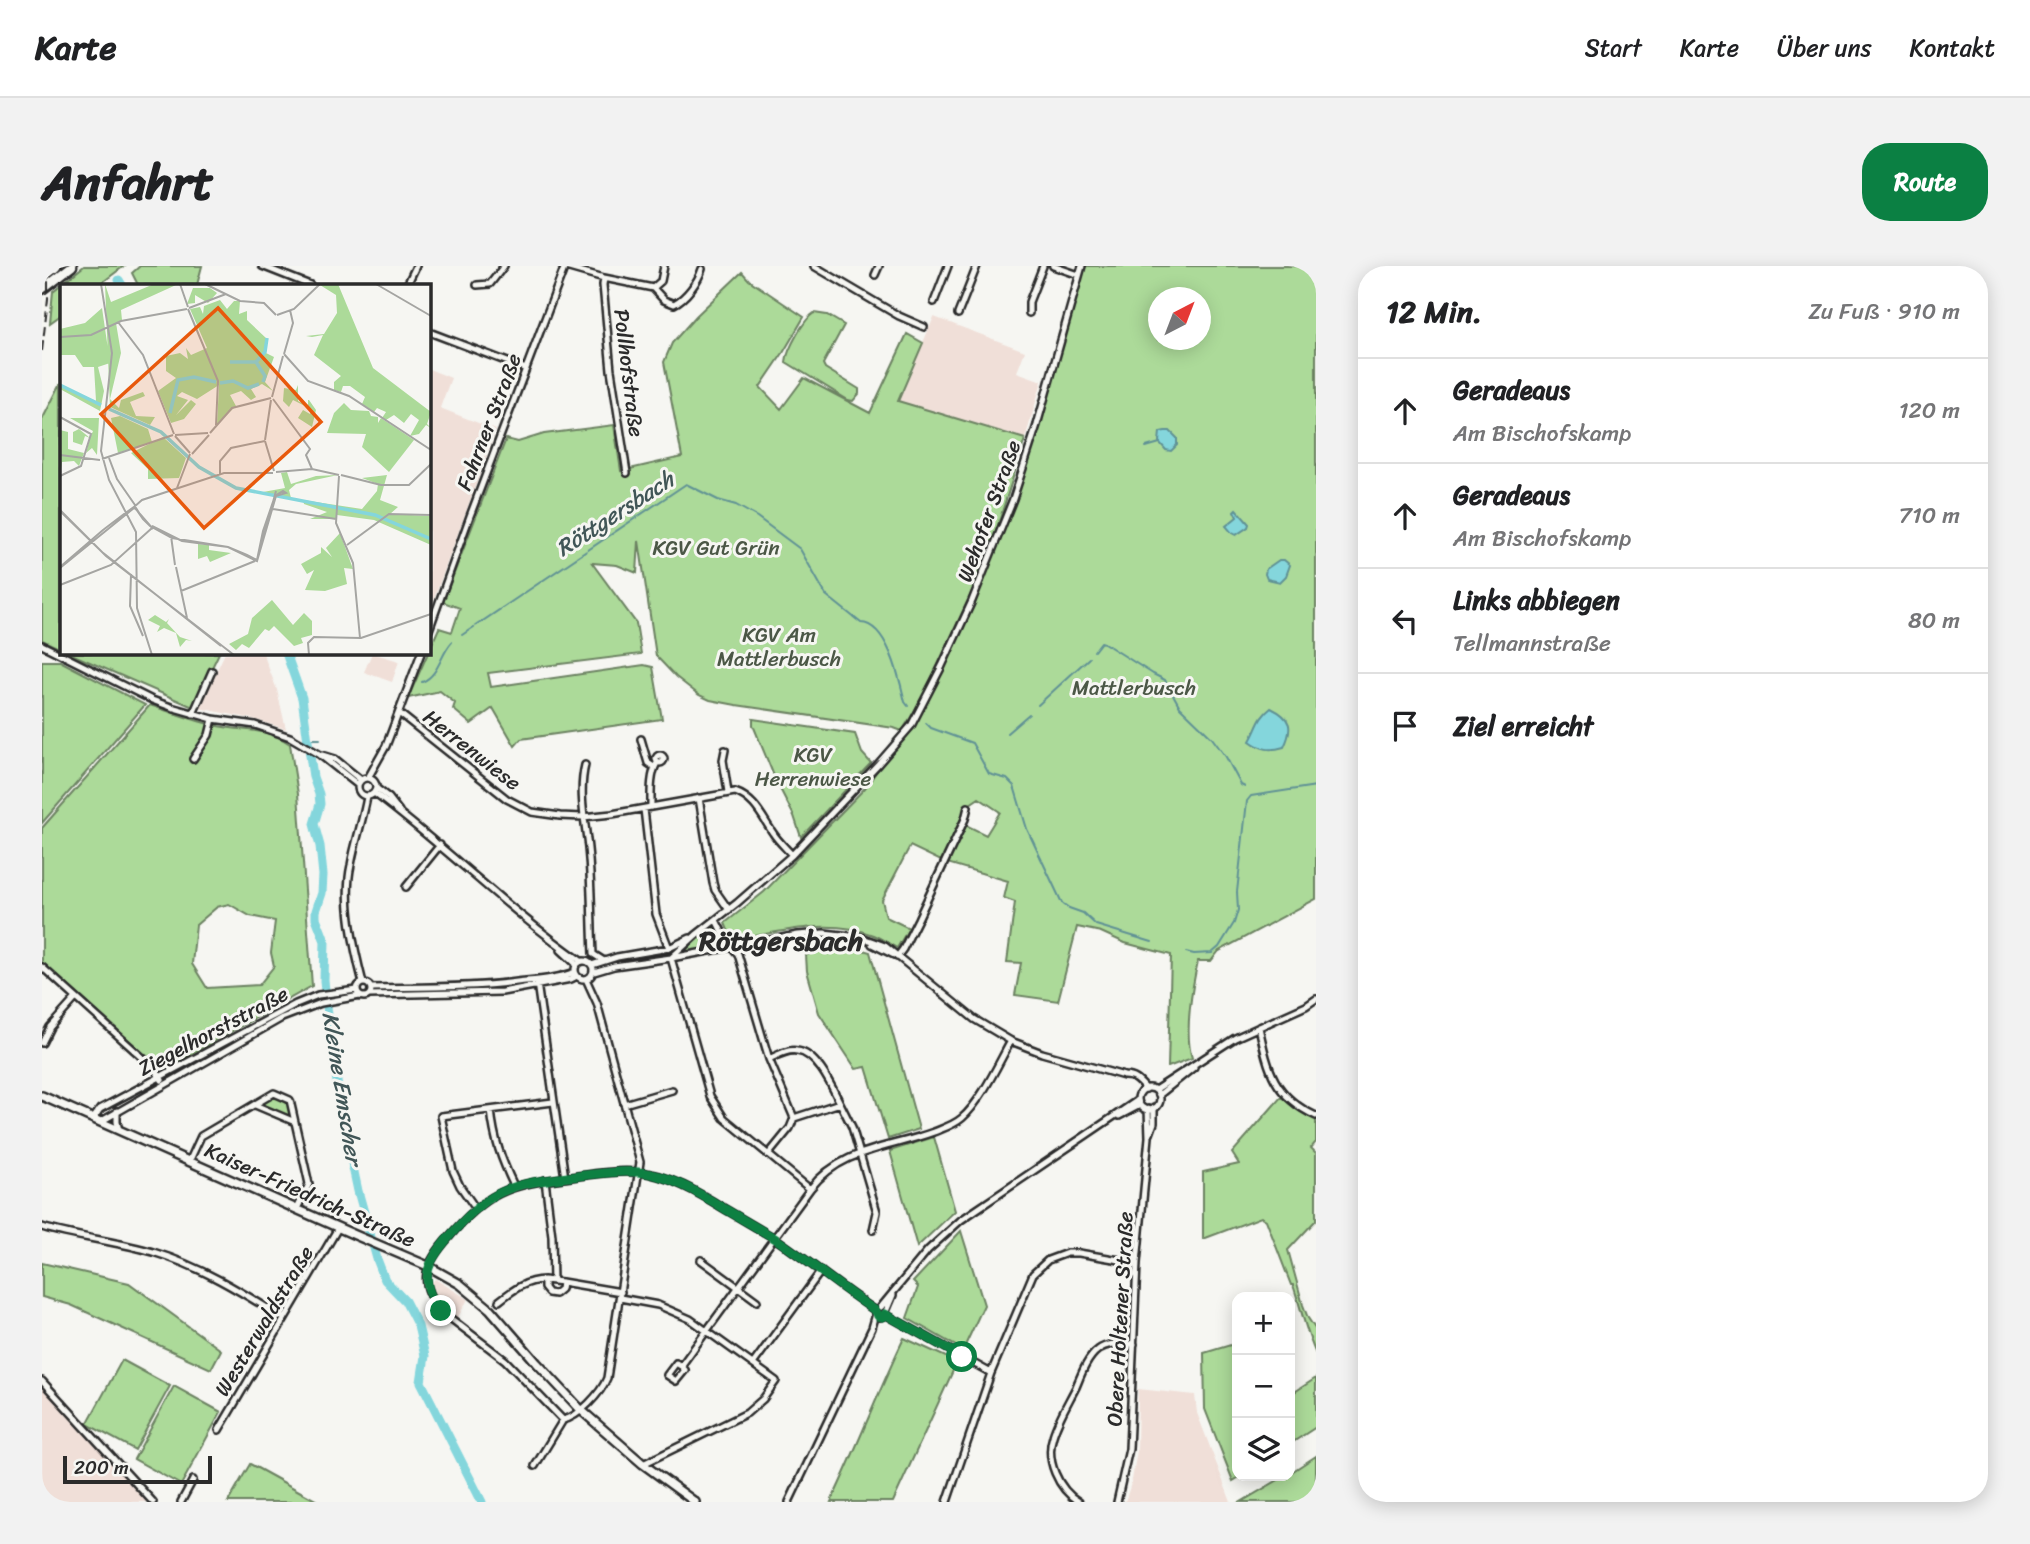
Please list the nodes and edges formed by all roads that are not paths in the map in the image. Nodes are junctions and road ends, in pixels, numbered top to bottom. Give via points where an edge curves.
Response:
1 (56, 266) edge
2 (72, 266) edge
3 (262, 266) edge
4 (416, 266) edge
5 (503, 266) edge
6 (564, 266) edge
7 (664, 266) edge
8 (814, 266) edge
9 (878, 266) edge
10 (948, 266) edge
11 (977, 266) edge
12 (1043, 266) edge
13 (1053, 266) edge
14 (1082, 266) edge
15 (702, 269) dead end
16 (875, 275) dead end
17 (1079, 275) junction
18 (42, 277) edge
19 (604, 278) junction
20 (307, 284) edge
21 (407, 284) edge
22 (477, 285) dead end
23 (653, 288) junction
24 (42, 289) edge
25 (934, 302) dead end
26 (1029, 313) dead end
27 (958, 314) dead end
28 (924, 327) dead end
29 (430, 332) edge
30 (526, 369) junction
31 (626, 472) dead end
32 (430, 627) edge
33 (42, 645) edge
34 (421, 654) edge
35 (212, 671) dead end
36 (399, 713) junction
37 (193, 714) junction
38 (213, 719) junction
39 (641, 739) dead end
40 (725, 750) dead end
41 (193, 759) dead end
42 (584, 765) dead end
43 (370, 779) junction
44 (359, 783) junction
45 (375, 791) junction
46 (728, 792) junction
47 (365, 796) junction
48 (699, 798) junction
49 (968, 807) dead end
50 (647, 808) junction
51 (583, 817) junction
52 (440, 845) junction
53 (792, 855) junction
54 (406, 887) dead end
55 (729, 910) junction
56 (716, 920) junction
57 (696, 935) junction
58 (733, 947) junction
59 (670, 948) junction
60 (897, 957) junction
61 (671, 958) junction
62 (604, 961) junction
63 (579, 963) junction
64 (42, 967) edge
65 (591, 973) junction
66 (576, 974) junction
67 (363, 983) junction
68 (537, 983) junction
69 (370, 991) junction
70 (358, 993) junction
71 (76, 998) junction
72 (1316, 999) edge
73 (42, 1023) edge
74 (50, 1027) junction
75 (1259, 1027) junction
76 (1011, 1041) junction
77 (42, 1044) edge
78 (769, 1059) junction
79 (161, 1077) junction
80 (165, 1084) junction
81 (672, 1090) dead end
82 (1144, 1090) junction
83 (1157, 1093) junction
84 (42, 1096) edge
85 (553, 1102) junction
86 (1139, 1102) junction
87 (840, 1103) junction
88 (624, 1104) junction
89 (255, 1105) junction
90 (1151, 1109) junction
91 (491, 1110) junction
92 (117, 1111) junction
93 (1316, 1116) edge
94 (794, 1118) junction
95 (97, 1120) junction
96 (295, 1122) junction
97 (120, 1130) junction
98 (860, 1154) junction
99 (768, 1155) junction
100 (190, 1162) junction
101 (639, 1172) junction
102 (565, 1178) junction
103 (545, 1180) junction
104 (514, 1186) junction
105 (810, 1189) junction
106 (297, 1209) junction
107 (476, 1209) junction
108 (42, 1227) edge
109 (338, 1228) junction
110 (873, 1230) dead end
111 (775, 1239) junction
112 (701, 1260) dead end
113 (1137, 1263) junction
114 (428, 1266) junction
115 (821, 1271) junction
116 (544, 1280) junction
117 (553, 1281) junction
118 (562, 1282) junction
119 (738, 1288) junction
120 (620, 1295) junction
121 (499, 1301) dead end
122 (757, 1301) dead end
123 (881, 1312) junction
124 (283, 1318) junction
125 (707, 1331) junction
126 (1134, 1344) junction
127 (753, 1364) junction
128 (681, 1366) dead end
129 (991, 1373) junction
130 (42, 1381) edge
131 (581, 1410) junction
132 (563, 1420) junction
133 (219, 1430) dead end
134 (643, 1464) junction
135 (535, 1466) dead end
136 (193, 1480) dead end
137 (153, 1502) edge
138 (181, 1502) edge
139 (695, 1502) edge
140 (789, 1502) edge
141 (947, 1502) edge
142 (1079, 1502) edge
143 (1117, 1502) edge

1 - 18 highway
2 - 24 highway
3 - 20 street
4 - 21 street
5 - 22 street via 490,284
6 - 19 street
6 - 30 street, Fahrner Straße
7 - 23 street via 661,281
8 - 28 street
9 - 16 street
10 - 25 street
11 - 27 street
12 - 26 street
13 - 17 street
14 - 17 street, Wehofer Straße
15 - 23 street via 678,303 669,303
17 - 53 street, Wehofer Straße via 1000,535 925,700 889,752
19 - 23 street
19 - 31 street, Pollhofstraße
29 - 30 street
30 - 32 street, Fahrner Straße
33 - 37 street via 152,700
34 - 36 street
35 - 37 street
36 - 43 street
36 - 51 street, Herrenwiese via 517,806 545,815
37 - 38 street
38 - 41 street via 209,735
38 - 44 street via 275,731 319,754
39 - 50 street via 648,763 656,765
40 - 46 street
42 - 51 street
43 - 44 street
43 - 45 street
44 - 47 street via 358,790
45 - 47 street
45 - 52 street
46 - 48 street, Herrenwiese
46 - 53 street via 754,804
47 - 67 street via 349,885 351,932
48 - 50 street, Herrenwiese
48 - 55 street via 713,883
49 - 60 street
50 - 51 street, Herrenwiese
50 - 59 street via 656,914
51 - 62 street via 593,954
52 - 54 street
52 - 63 street
53 - 55 street, Wehofer Straße
55 - 56 street, Wehofer Straße
56 - 57 street, Wehofer Straße
56 - 58 street
57 - 59 street
57 - 61 street
58 - 60 street via 824,933 860,937 885,946
58 - 61 street
58 - 78 street
59 - 62 street
60 - 76 street via 974,1019
61 - 65 street
61 - 99 street via 714,1105
62 - 65 street
63 - 65 street via 588,961
63 - 66 street
64 - 71 street
65 - 66 street
65 - 88 street
66 - 68 street, Ziegelhorststraße
67 - 69 street
67 - 70 street
68 - 69 street, Ziegelhorststraße via 502,992
68 - 85 street
69 - 70 street, Ziegelhorststraße via 365,997
70 - 79 street, Ziegelhorststraße via 336,991 296,1004
70 - 80 street, Ziegelhorststraße via 282,1018
71 - 74 street
71 - 79 street
72 - 75 street
73 - 74 street
74 - 77 street
75 - 83 street via 1210,1054
75 - 93 street via 1272,1078 1302,1110
76 - 82 street via 1124,1076
76 - 98 street via 962,1118 928,1134
78 - 87 street via 793,1050 806,1054
78 - 94 street
79 - 80 street
79 - 95 street, Ziegelhorststraße via 100,1109
80 - 92 street, Ziegelhorststraße
81 - 88 street
82 - 83 street
82 - 86 street
83 - 90 street via 1159,1102
84 - 95 main road, Kaiser-Friedrich-Straße
85 - 91 street
85 - 102 street
86 - 90 street
86 - 123 street via 961,1220 928,1250
87 - 94 street
87 - 98 street
88 - 101 street
89 - 96 street
89 - 96 street via 274,1093 290,1100
89 - 100 street via 201,1136
90 - 113 street, Obere Holtener Straße
91 - 104 street via 499,1154
91 - 107 street via 440,1116 458,1184
92 - 95 street, Ziegelhorststraße
92 - 97 street
94 - 99 street
95 - 97 main road, Kaiser-Friedrich-Straße
96 - 106 street via 309,1184
97 - 100 main road, Kaiser-Friedrich-Straße
98 - 105 street via 833,1166
98 - 110 street via 877,1212
99 - 105 street
100 - 106 main road, Kaiser-Friedrich-Straße
101 - 102 street
101 - 111 street via 688,1188
101 - 120 street
102 - 103 street
103 - 104 street
103 - 117 street
104 - 107 street
105 - 111 street
106 - 109 main road, Kaiser-Friedrich-Straße
107 - 114 street
108 - 124 street via 154,1252 212,1275
109 - 114 main road, Kaiser-Friedrich-Straße
109 - 124 street, Westerwaldstraße
111 - 115 street
111 - 119 street
112 - 119 street
113 - 126 street, Obere Holtener Straße
113 - 129 street via 1079,1254 1048,1260 1033,1274
114 - 131 main road, Kaiser-Friedrich-Straße via 490,1309
114 - 132 street via 427,1285 441,1311 505,1360
115 - 123 street
115 - 127 street
116 - 117 street
116 - 118 street via 544,1288 552,1294 559,1292
116 - 121 street via 533,1280
117 - 118 street
118 - 120 street
119 - 122 street
119 - 125 street
120 - 125 street via 658,1305
120 - 131 street via 607,1378
123 - 129 street
123 - 140 street
124 - 133 street, Westerwaldstraße
125 - 127 street
125 - 128 street
126 - 142 street via 1113,1344 1095,1352 1052,1439 1055,1473
126 - 143 street, Obere Holtener Straße via 1129,1449
127 - 134 street via 776,1381 763,1399 747,1413
129 - 141 street
130 - 137 street
131 - 132 street
131 - 134 main road, Kaiser-Friedrich-Straße
132 - 135 street
134 - 139 main road, Kaiser-Friedrich-Straße
136 - 138 street

